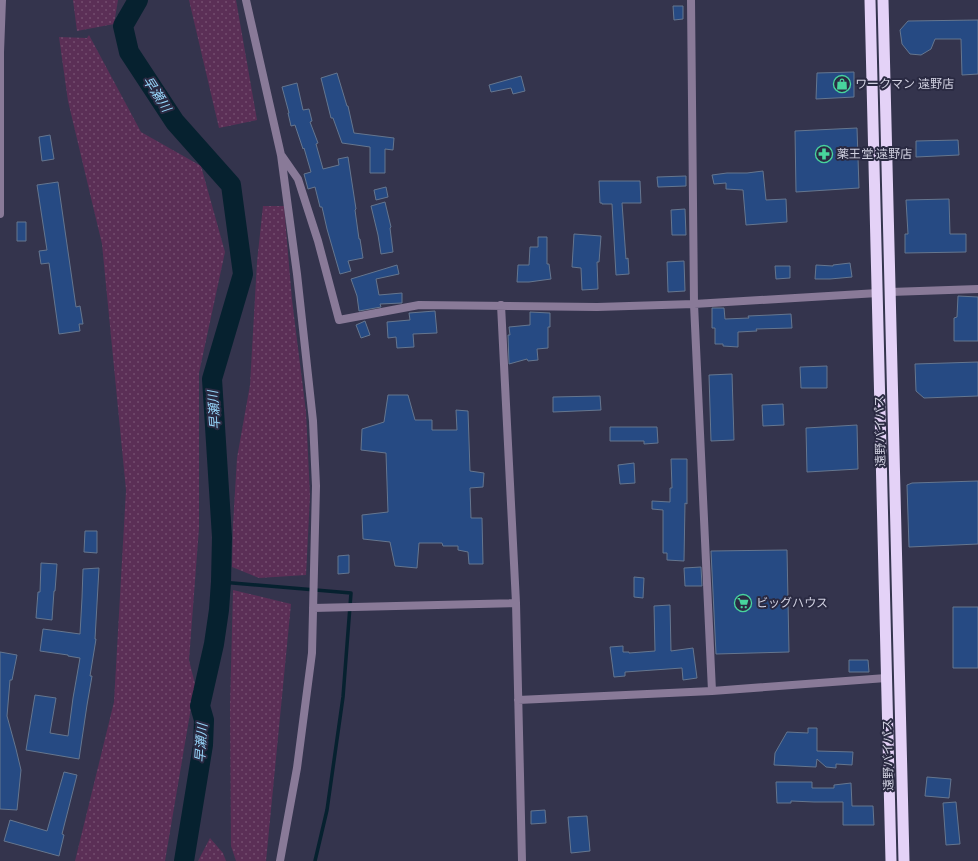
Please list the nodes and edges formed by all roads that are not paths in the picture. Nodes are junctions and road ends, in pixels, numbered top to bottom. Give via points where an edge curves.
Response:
1 (2, 0) edge
2 (246, 0) edge
3 (691, 0) edge
4 (870, 0) edge
5 (883, 0) edge
6 (281, 155) junction
7 (0, 214) edge
8 (978, 289) edge
9 (890, 292) junction
10 (878, 293) junction
11 (694, 304) junction
12 (501, 305) junction
13 (516, 603) junction
14 (313, 608) junction
15 (886, 678) junction
16 (712, 691) junction
17 (518, 700) junction
18 (280, 861) edge
19 (522, 861) edge
20 (891, 861) edge
21 (904, 861) edge

1 - 7 street
2 - 6 street
3 - 11 street
4 - 10 highway, 遠野バイパス
5 - 9 highway, 遠野バイパス
6 - 12 street via 298,179 339,320 419,305
6 - 14 street via 313,421 316,486
8 - 9 street
9 - 21 highway, 遠野バイパス
10 - 11 street
10 - 15 highway, 遠野バイパス
11 - 12 street
11 - 16 street
12 - 13 street
13 - 14 street
13 - 17 street
14 - 18 street via 312,653 297,768
15 - 16 street
15 - 20 highway, 遠野バイパス
16 - 17 street
17 - 19 street

